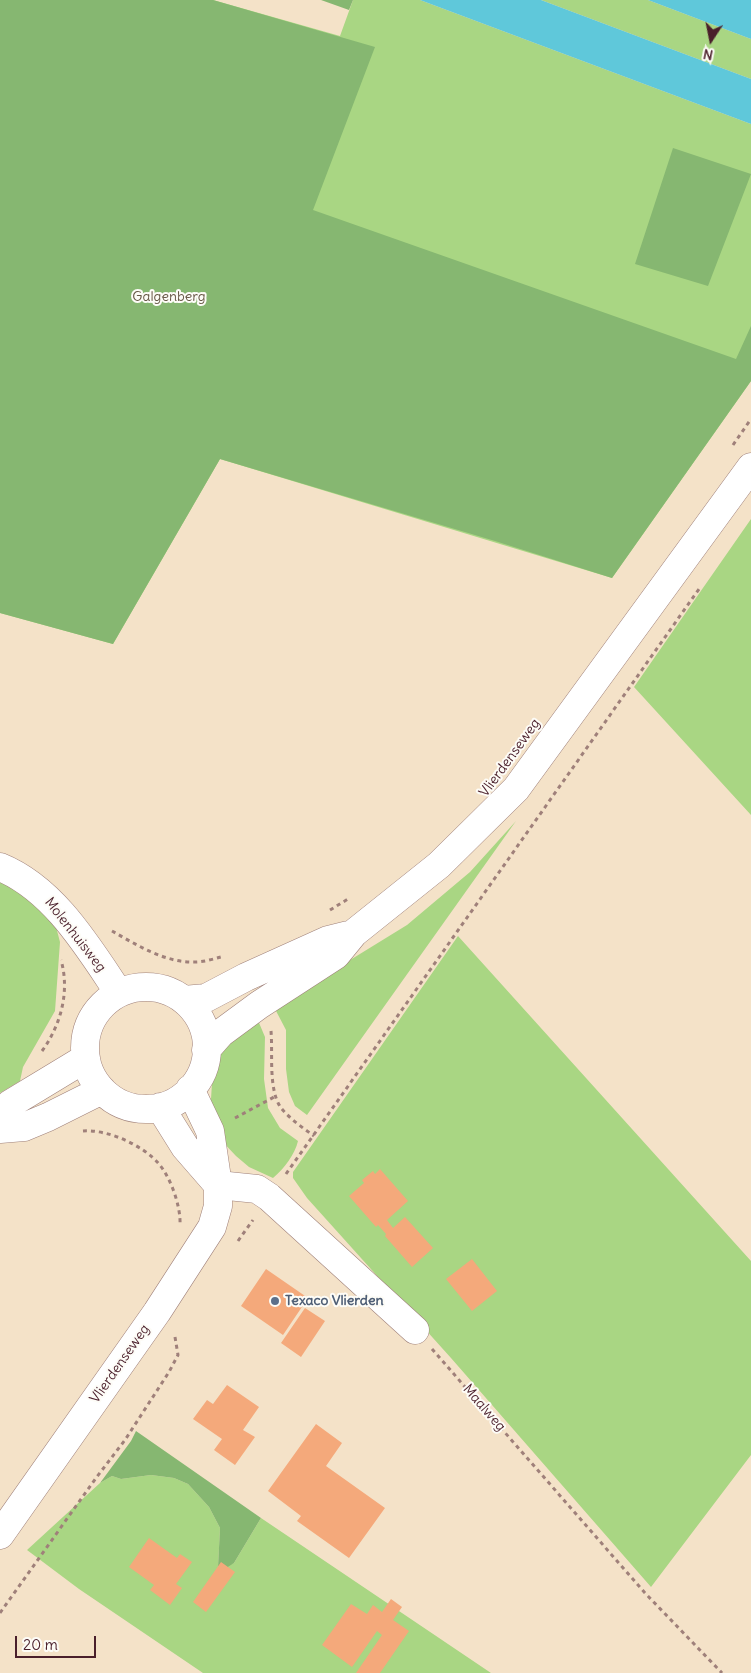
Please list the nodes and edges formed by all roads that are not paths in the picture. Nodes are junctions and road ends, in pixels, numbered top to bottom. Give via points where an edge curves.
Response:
1 (751, 467) edge
2 (0, 868) edge
3 (354, 933) junction
4 (119, 993) junction
5 (184, 1000) junction
6 (206, 1050) junction
7 (86, 1058) junction
8 (190, 1089) junction
9 (102, 1090) junction
10 (160, 1107) junction
11 (0, 1116) edge
12 (0, 1129) edge
13 (218, 1185) junction
14 (415, 1330) road end
15 (0, 1535) edge

1 - 3 main road, Vlierdenseweg via 516,789 439,865
2 - 4 main road, Molenhuisweg via 43,894 84,943
3 - 5 main road, Vlierdenseweg via 320,944 206,998
3 - 6 main road, Vlierdenseweg via 336,955 221,1032
4 - 5 main road via 137,987 156,988
4 - 7 main road via 108,1000 91,1021 86,1039
5 - 6 main road via 201,1022
6 - 8 main road via 200,1076
7 - 9 main road via 92,1077
7 - 11 main road via 10,1104
8 - 10 main road
8 - 13 main road, Vlierdenseweg via 210,1131
9 - 10 main road via 121,1103 141,1108
9 - 12 main road via 24,1127
10 - 13 main road via 186,1147
13 - 14 main road via 257,1189 269,1197
13 - 15 main road, Vlierdenseweg via 218,1206 212,1227

